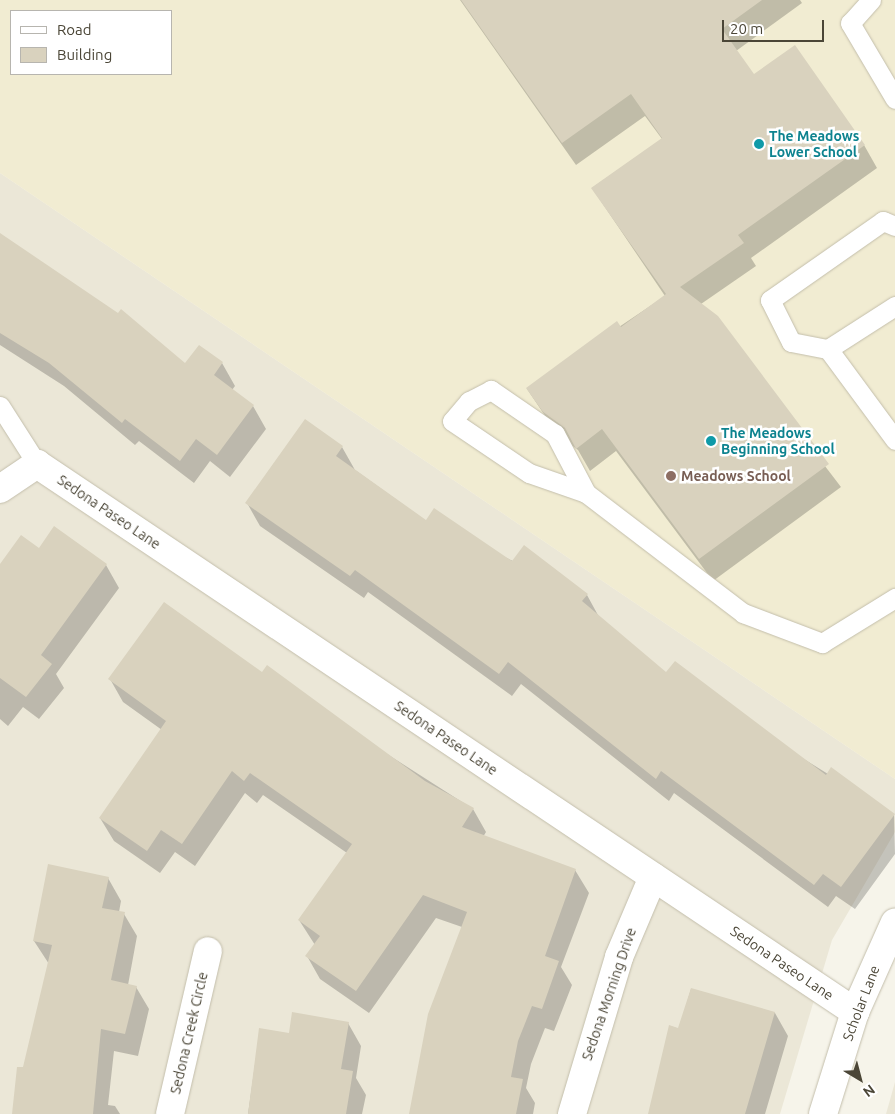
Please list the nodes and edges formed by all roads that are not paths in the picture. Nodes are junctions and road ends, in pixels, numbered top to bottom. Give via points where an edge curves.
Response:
1 (871, 0) edge
2 (895, 99) edge
3 (895, 226) edge
4 (895, 306) edge
5 (828, 349) junction
6 (0, 406) edge
7 (895, 440) edge
8 (36, 464) junction
9 (0, 489) edge
10 (586, 493) junction
11 (895, 598) edge
12 (654, 877) junction
13 (895, 922) edge
14 (208, 951) dead end
15 (855, 1012) junction
16 (170, 1114) edge
17 (572, 1114) edge
18 (823, 1114) edge

1 - 2 lane via 850,23
3 - 5 lane via 883,221 770,300 791,342
4 - 5 lane
5 - 7 lane
6 - 8 lane
8 - 9 street
8 - 12 street, Sedona Paseo Lane
10 - 10 lane via 529,473 452,420 469,401 491,390 555,434
10 - 11 lane via 743,613 822,644
12 - 15 street, Sedona Paseo Lane
12 - 17 street, Sedona Morning Drive via 619,958
13 - 15 street, Scholar Lane
14 - 16 street, Sedona Creek Circle
15 - 18 street, Scholar Lane

